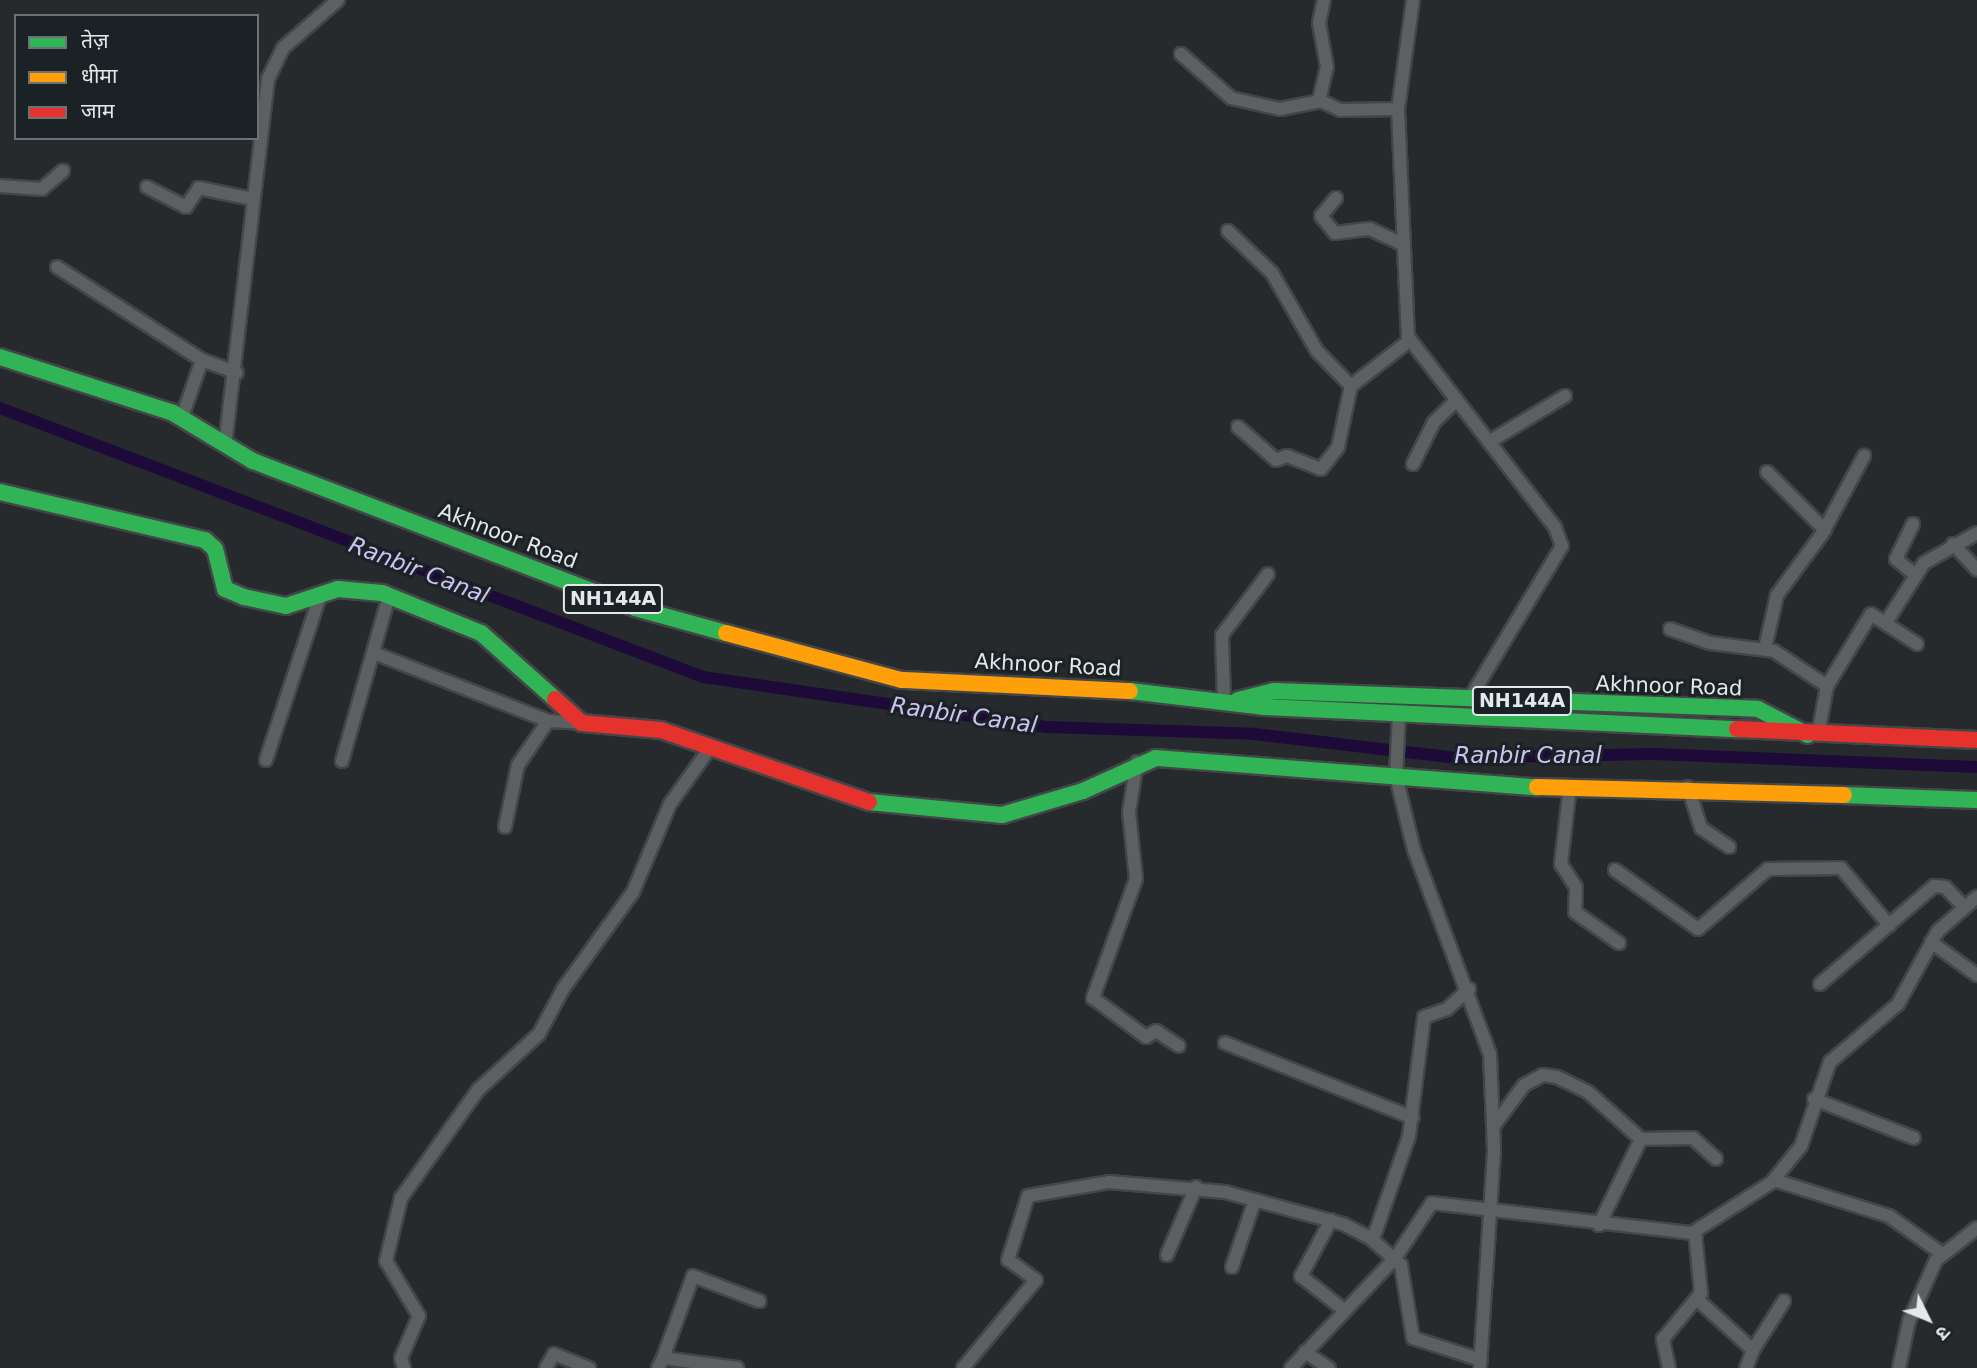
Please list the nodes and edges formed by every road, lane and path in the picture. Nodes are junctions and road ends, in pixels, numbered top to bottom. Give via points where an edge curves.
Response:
1 (338, 0) edge
2 (1324, 0) edge
3 (1413, 0) edge
4 (1181, 54) dead end
5 (1319, 101) junction
6 (1398, 109) junction
7 (259, 134) edge
8 (258, 140) edge
9 (63, 171) dead end
10 (0, 186) edge
11 (147, 187) dead end
12 (246, 198) junction
13 (1336, 198) dead end
14 (1228, 231) dead end
15 (1402, 244) junction
16 (57, 267) dead end
17 (1409, 340) junction
18 (0, 357) edge
19 (219, 366) junction
20 (1351, 387) junction
21 (1565, 396) dead end
22 (1456, 401) junction
23 (195, 425) junction
24 (1238, 427) dead end
25 (1489, 442) junction
26 (225, 445) junction
27 (1864, 456) dead end
28 (1413, 464) dead end
29 (1767, 472) dead end
30 (0, 492) edge
31 (1913, 524) dead end
32 (1825, 530) junction
33 (1977, 533) edge
34 (1953, 544) junction
35 (1977, 570) edge
36 (1268, 574) dead end
37 (1916, 576) junction
38 (320, 596) junction
39 (389, 596) junction
40 (1887, 621) junction
41 (1670, 629) dead end
42 (1917, 644) dead end
43 (1765, 648) junction
44 (374, 653) junction
45 (1826, 686) junction
46 (1470, 698) junction
47 (1227, 702) junction
48 (1398, 713) junction
49 (548, 721) junction
50 (582, 723) junction
51 (1813, 735) junction
52 (1977, 740) edge
53 (710, 748) junction
54 (266, 760) dead end
55 (342, 761) dead end
56 (1137, 762) junction
57 (1396, 776) junction
58 (1570, 786) junction
59 (1688, 787) junction
60 (1977, 800) edge
61 (505, 827) dead end
62 (1729, 847) dead end
63 (1615, 870) dead end
64 (1977, 897) edge
65 (1964, 907) junction
66 (1889, 925) junction
67 (1931, 942) junction
68 (1619, 943) dead end
69 (1977, 975) edge
70 (1819, 984) dead end
71 (1469, 989) junction
72 (1225, 1043) dead end
73 (1179, 1046) dead end
74 (1814, 1099) junction
75 (1413, 1118) junction
76 (1493, 1127) junction
77 (1914, 1138) dead end
78 (1641, 1139) junction
79 (1717, 1159) dead end
80 (1774, 1181) junction
81 (1196, 1187) junction
82 (1255, 1199) junction
83 (1489, 1209) junction
84 (1331, 1220) junction
85 (1599, 1225) junction
86 (1977, 1228) edge
87 (1695, 1232) junction
88 (1373, 1239) junction
89 (1941, 1253) junction
90 (1167, 1255) dead end
91 (1395, 1258) junction
92 (1232, 1267) dead end
93 (759, 1301) dead end
94 (1699, 1301) junction
95 (1784, 1301) dead end
96 (1344, 1310) junction
97 (1753, 1350) junction
98 (1305, 1352) junction
99 (660, 1363) edge
100 (1480, 1364) edge
101 (404, 1368) edge
102 (546, 1368) edge
103 (589, 1368) edge
104 (737, 1368) edge
105 (963, 1368) edge
106 (1291, 1368) edge
107 (1329, 1368) edge
108 (1669, 1368) edge
109 (1746, 1368) edge
110 (1899, 1368) edge

1 - 7 street via 283,48 272,69
2 - 5 street via 1319,23 1327,67
3 - 6 street
4 - 5 street via 1231,99 1280,109
5 - 6 street via 1340,110
6 - 15 street
8 - 12 street
9 - 10 street via 42,189
11 - 12 street via 186,207 199,188
12 - 19 street
13 - 15 street via 1321,216 1335,233 1370,229
14 - 20 street via 1272,273 1317,351
15 - 17 street
16 - 19 street
17 - 20 street
17 - 22 street
18 - 23 main road, Akhnoor Road / NH144A
19 - 23 street
19 - 26 street
20 - 24 street via 1338,447 1321,469 1287,456 1276,460
21 - 25 street
22 - 25 street
22 - 28 street via 1434,422
23 - 26 main road, Akhnoor Road / NH144A
25 - 46 street via 1555,527 1562,547
26 - 47 main road, Akhnoor Road / NH144A via 284,474 687,623 901,680 1042,683
27 - 32 street
29 - 32 street
30 - 38 main road via 205,540 215,549 225,589 244,597 286,606
31 - 37 street via 1896,559
32 - 43 street via 1777,595
33 - 34 street
34 - 35 street
34 - 37 street
36 - 47 street via 1222,635
37 - 40 street
38 - 39 main road via 338,589
38 - 54 street
39 - 44 street
39 - 50 main road via 481,633
40 - 42 street
40 - 45 street via 1874,612 1863,621
41 - 43 street via 1710,643
43 - 45 street via 1806,667
44 - 49 street
44 - 55 street
45 - 51 street
46 - 47 main road, Akhnoor Road / NH144A via 1274,691
46 - 51 main road, Akhnoor Road / NH144A via 1758,709
47 - 48 main road, Akhnoor Road / NH144A
48 - 51 main road, Akhnoor Road / NH144A
48 - 57 street
49 - 50 street
49 - 61 street via 518,765
50 - 53 main road via 661,730
51 - 52 main road, Akhnoor Road / NH144A
53 - 56 main road via 837,796 1002,815 1083,791
53 - 101 street via 670,804 633,892 563,989 539,1034 478,1090 401,1198 386,1261 419,1316 401,1358
56 - 57 main road via 1156,758
56 - 73 street via 1129,812 1136,879 1093,998 1146,1037 1156,1031
57 - 58 main road
57 - 71 street via 1413,850
58 - 59 main road
58 - 68 street via 1561,864 1576,887 1575,912
59 - 60 main road
59 - 62 street via 1701,828
63 - 66 street via 1698,929 1768,869 1841,868
64 - 65 street
65 - 66 street via 1938,885
65 - 67 street
66 - 70 street
67 - 69 street
67 - 74 street via 1905,995 1830,1062
71 - 75 street via 1447,1009 1424,1017
71 - 76 street via 1490,1054
72 - 75 street
74 - 77 street
74 - 80 street via 1801,1146
75 - 88 street
76 - 78 street via 1524,1085 1543,1075 1588,1093
76 - 83 street
78 - 79 street via 1693,1138
78 - 85 street
80 - 87 street
80 - 89 street via 1889,1216
81 - 82 street
81 - 90 street
81 - 105 street via 1109,1182 1030,1194 1008,1260 1035,1282
82 - 84 street
82 - 92 street
83 - 85 street
83 - 91 street via 1432,1203
83 - 100 street
84 - 88 street
84 - 96 street via 1301,1276
85 - 87 street
86 - 89 street
87 - 94 street
88 - 91 street
89 - 110 street via 1909,1321
91 - 96 street
91 - 100 street via 1411,1336
93 - 99 street via 693,1276
94 - 97 street
94 - 108 street via 1663,1339
95 - 97 street
96 - 98 street
97 - 109 street
98 - 106 street
98 - 107 street
99 - 104 street
102 - 103 street via 554,1354

